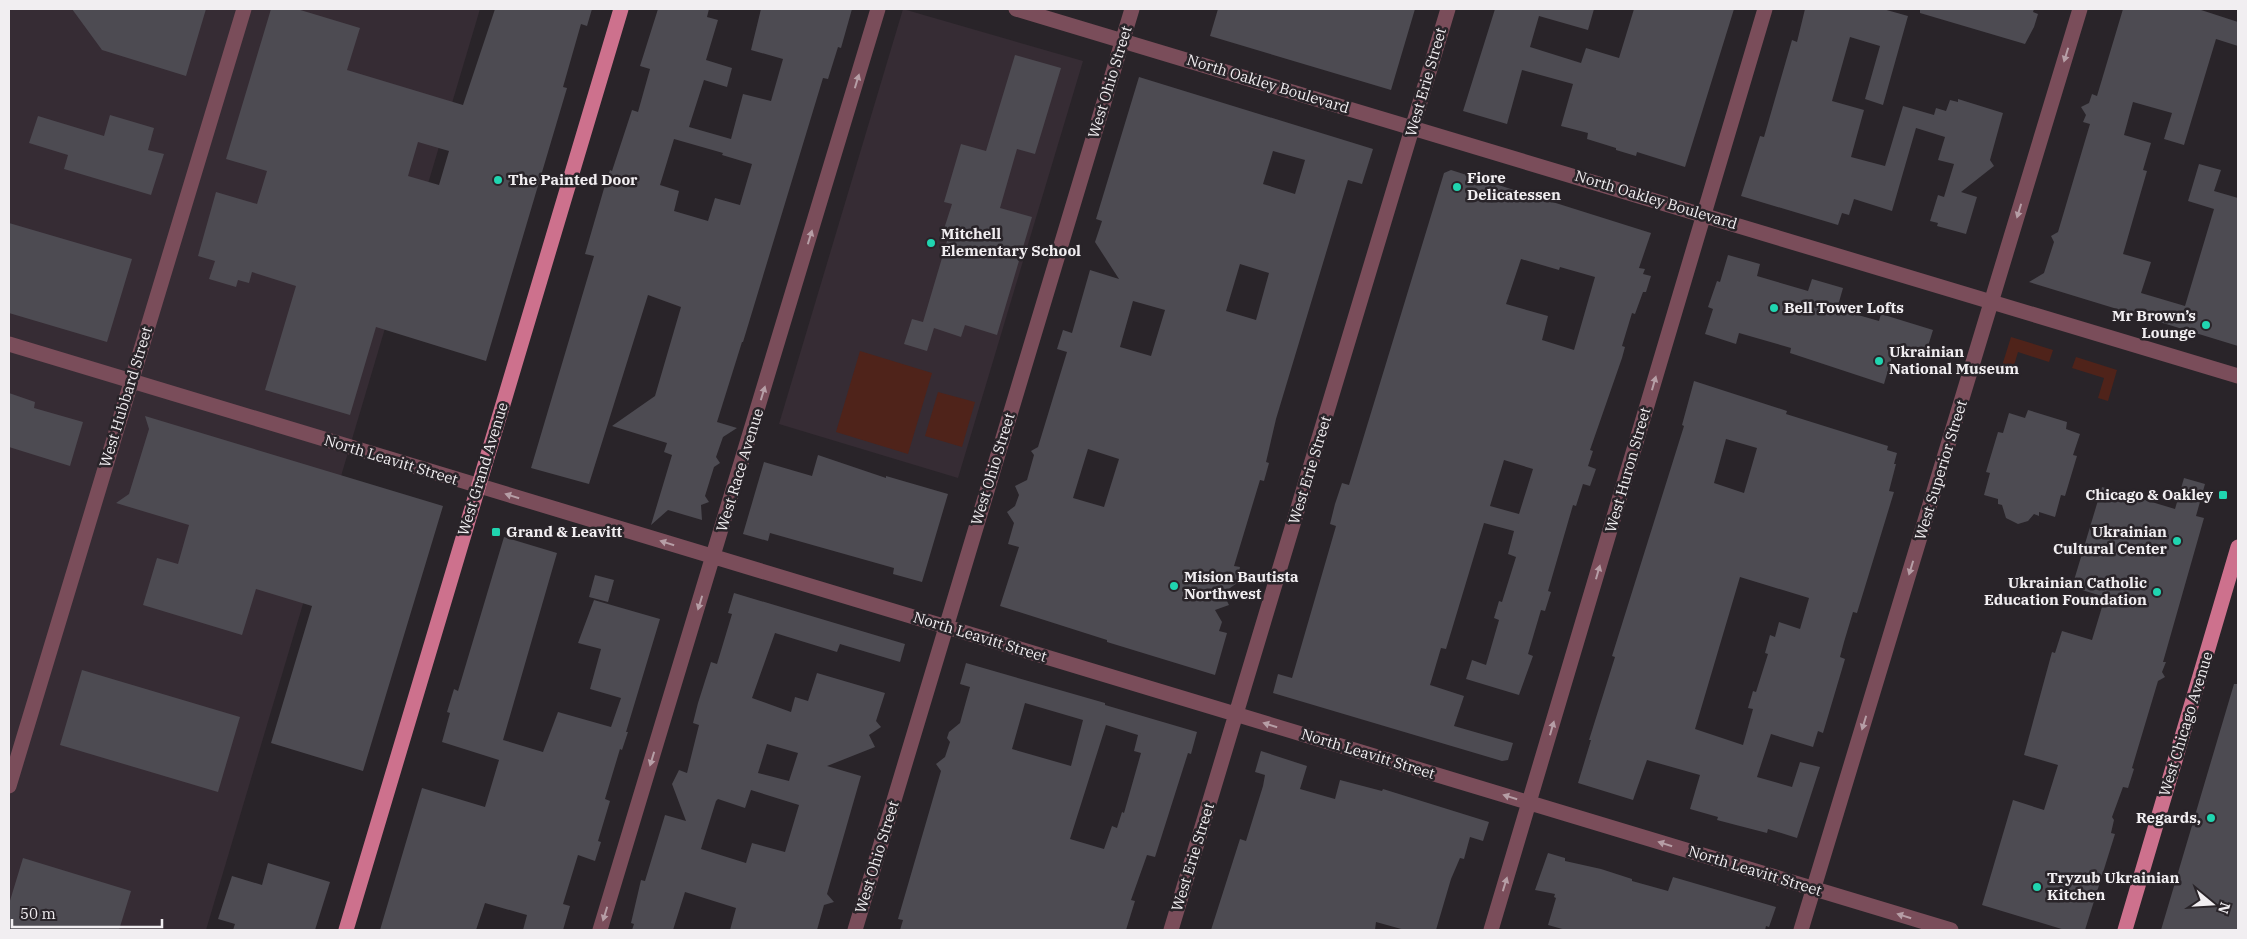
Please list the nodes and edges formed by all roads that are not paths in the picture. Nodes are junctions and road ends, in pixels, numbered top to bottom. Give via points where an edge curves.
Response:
1 (244, 9) edge
2 (620, 9) edge
3 (878, 9) edge
4 (1016, 9) edge
5 (1132, 9) edge
6 (1448, 9) edge
7 (1765, 9) edge
8 (2080, 9) edge
9 (1122, 40) junction
10 (1413, 127) junction
11 (1704, 215) junction
12 (1992, 302) junction
13 (9, 344) edge
14 (2238, 376) edge
15 (131, 381) junction
16 (478, 486) junction
17 (2238, 547) edge
18 (714, 557) junction
19 (946, 627) junction
20 (1236, 714) junction
21 (9, 786) edge
22 (1530, 803) junction
23 (1814, 889) junction
24 (346, 930) edge
25 (600, 930) edge
26 (855, 930) edge
27 (1171, 930) edge
28 (1490, 930) edge
29 (1801, 930) edge
30 (1951, 930) edge
31 (2125, 930) edge

1 - 15 street, West Hubbard Street
2 - 16 main road, West Grand Avenue
18 -> 3 street, West Race Avenue
4 - 9 street, North Oakley Boulevard
5 - 9 street, West Ohio Street
6 - 10 street, West Erie Street
7 - 11 street, West Huron Street
8 -> 12 street, West Superior Street
9 - 10 street, North Oakley Boulevard
9 - 19 street, West Ohio Street
10 - 11 street, North Oakley Boulevard
10 - 20 street, West Erie Street
11 - 12 street, North Oakley Boulevard
22 -> 11 street, West Huron Street
12 - 14 street, North Oakley Boulevard
12 -> 23 street, West Superior Street
13 - 15 street, North Leavitt Street
15 - 16 street, North Leavitt Street
15 - 21 street, West Hubbard Street
18 -> 16 street, North Leavitt Street
16 - 24 main road, West Grand Avenue
17 - 31 main road, West Chicago Avenue
18 - 19 street, North Leavitt Street
18 -> 25 street, West Race Avenue
19 - 20 street, North Leavitt Street
19 - 26 street, West Ohio Street
22 -> 20 street, North Leavitt Street
20 - 27 street, West Erie Street
23 -> 22 street, North Leavitt Street
28 -> 22 street, West Huron Street
23 - 29 street, West Superior Street
30 -> 23 street, North Leavitt Street

